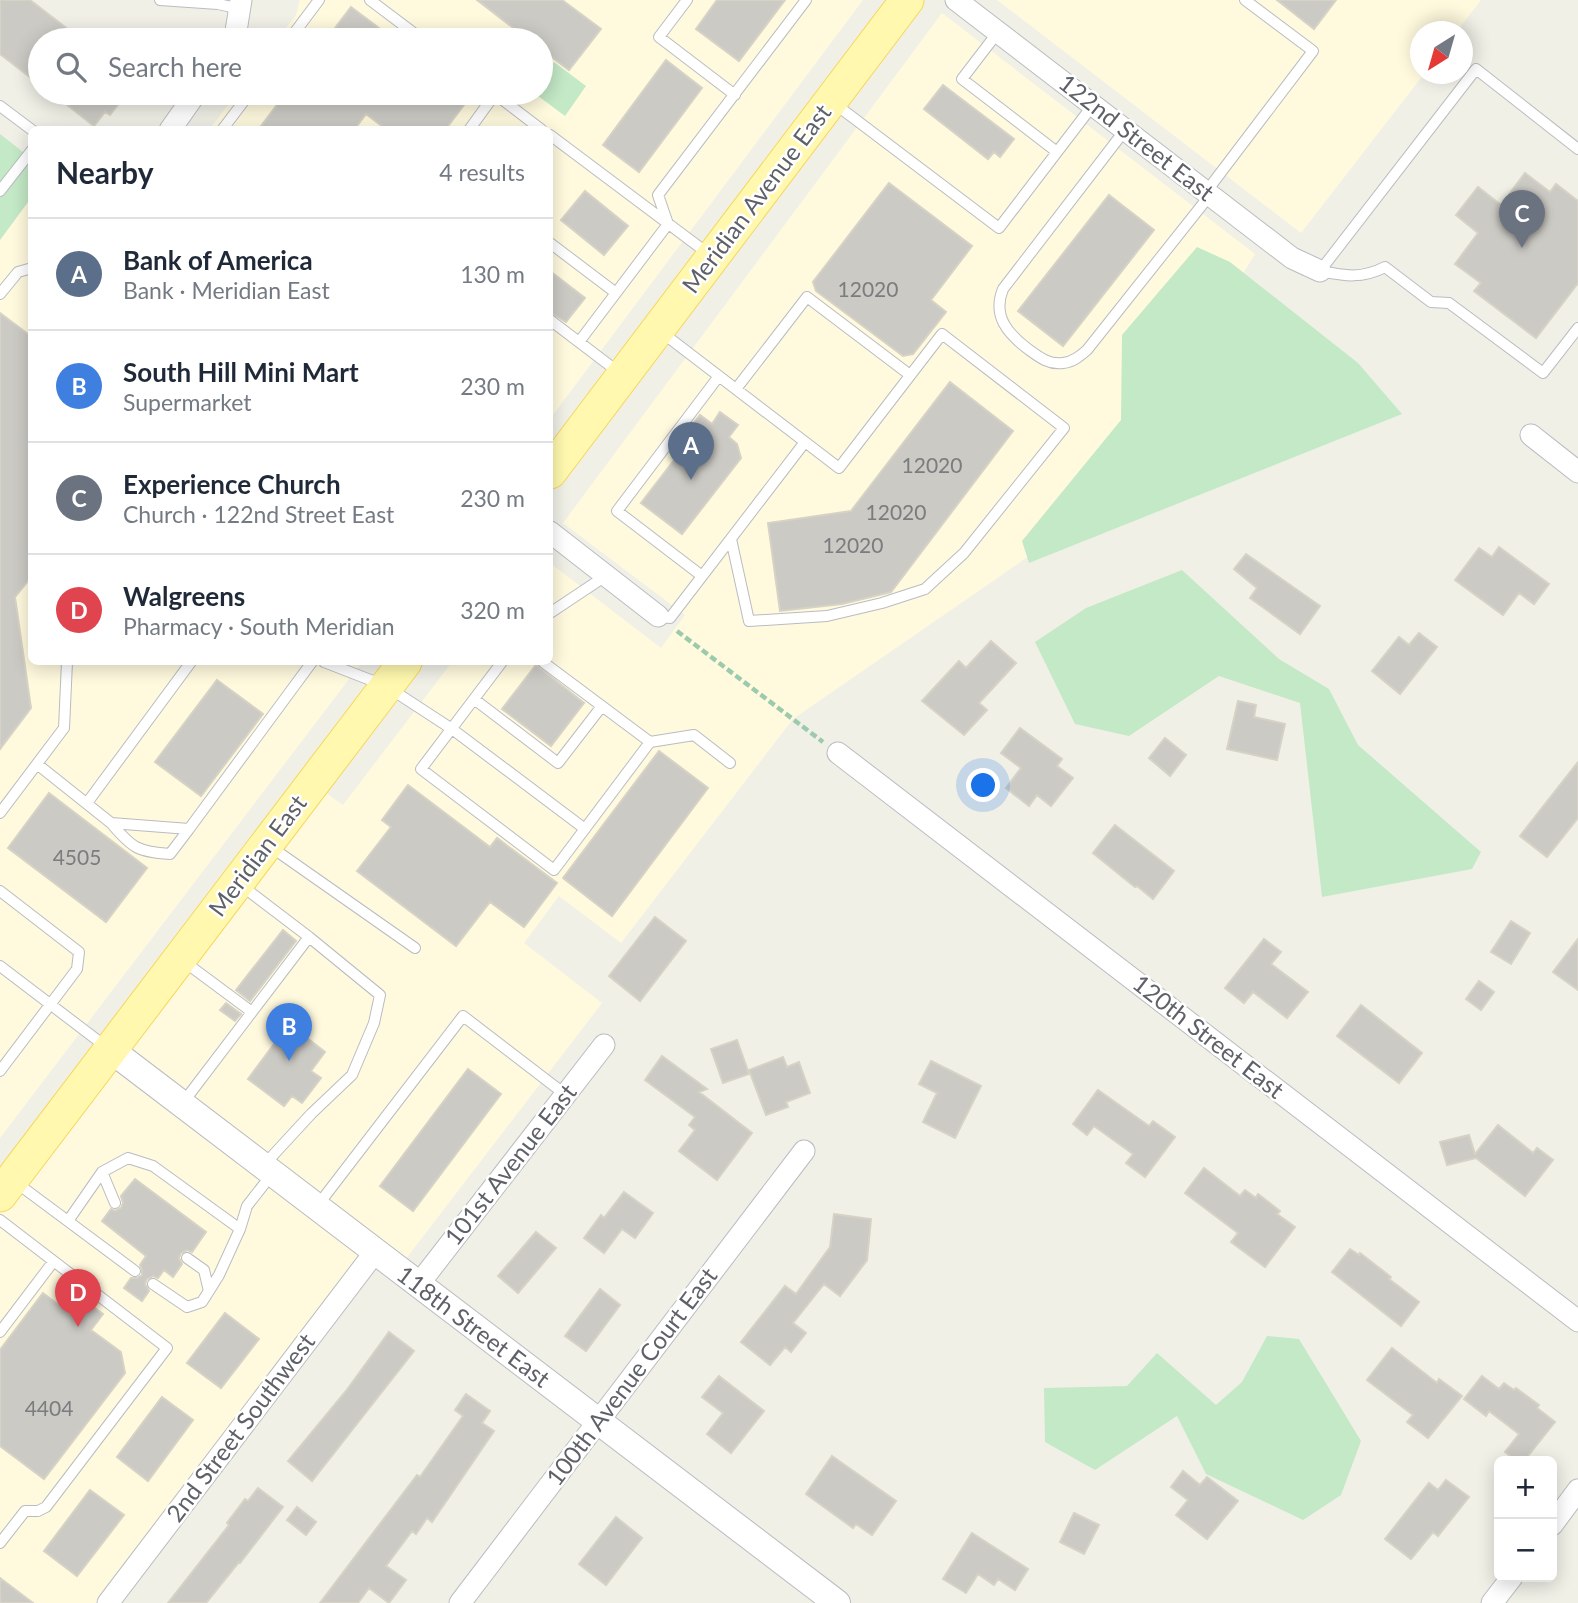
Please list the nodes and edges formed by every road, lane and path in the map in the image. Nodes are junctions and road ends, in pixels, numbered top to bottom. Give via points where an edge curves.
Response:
1 (160, 0) edge
2 (318, 0) edge
3 (370, 0) edge
4 (687, 0) edge
5 (806, 0) edge
6 (907, 0) edge
7 (956, 0) edge
8 (1245, 0) edge
9 (241, 4) edge
10 (235, 28) edge
11 (298, 28) edge
12 (407, 28) edge
13 (998, 32) junction
14 (735, 94) junction
15 (831, 101) junction
16 (188, 105) edge
17 (241, 105) edge
18 (486, 105) edge
19 (509, 105) edge
20 (1093, 105) junction
21 (0, 106) edge
22 (173, 126) edge
23 (225, 126) edge
24 (472, 126) edge
25 (537, 126) edge
26 (28, 127) edge
27 (1125, 130) junction
28 (553, 137) edge
29 (1578, 149) edge
30 (1057, 152) junction
31 (28, 155) edge
32 (0, 191) edge
33 (1208, 193) junction
34 (668, 224) junction
35 (553, 245) edge
36 (712, 257) junction
37 (28, 269) edge
38 (1320, 271) junction
39 (616, 293) junction
40 (0, 294) edge
41 (553, 322) edge
42 (1578, 328) edge
43 (657, 329) junction
44 (579, 342) junction
45 (910, 375) junction
46 (719, 376) junction
47 (615, 387) junction
48 (736, 389) junction
49 (1531, 435) dead end
50 (805, 442) junction
51 (553, 468) edge
52 (1578, 472) edge
53 (553, 534) edge
54 (731, 538) junction
55 (607, 575) junction
56 (702, 576) junction
57 (553, 611) edge
58 (658, 616) junction
59 (66, 665) edge
60 (189, 665) edge
61 (310, 665) edge
62 (342, 665) edge
63 (500, 665) edge
64 (547, 665) edge
65 (396, 674) edge
66 (474, 699) junction
67 (602, 706) junction
68 (452, 729) junction
69 (650, 742) junction
70 (838, 753) joint
71 (730, 763) dead end
72 (37, 764) junction
73 (87, 803) junction
74 (0, 813) edge
75 (111, 823) junction
76 (189, 829) junction
77 (585, 829) junction
78 (266, 844) junction
79 (237, 883) junction
80 (0, 891) edge
81 (309, 937) junction
82 (415, 948) dead end
83 (180, 958) junction
84 (0, 966) edge
85 (50, 1004) junction
86 (251, 1012) junction
87 (604, 1045) dead end
88 (111, 1050) junction
89 (0, 1071) edge
90 (566, 1095) junction
91 (181, 1105) junction
92 (804, 1151) dead end
93 (267, 1170) junction
94 (102, 1172) junction
95 (6, 1187) edge
96 (115, 1203) dead end
97 (316, 1207) junction
98 (0, 1220) edge
99 (68, 1221) junction
100 (240, 1228) junction
101 (375, 1252) junction
102 (187, 1258) dead end
103 (53, 1262) junction
104 (135, 1271) dead end
105 (153, 1284) dead end
106 (418, 1285) junction
107 (209, 1291) junction
108 (1578, 1321) edge
109 (0, 1332) edge
110 (598, 1422) junction
111 (1578, 1490) edge
112 (1556, 1519) edge
113 (0, 1543) edge
114 (1508, 1582) edge
115 (107, 1603) edge
116 (460, 1603) edge
117 (837, 1603) edge
118 (1492, 1603) edge

1 - 9 lane
2 - 11 lane
3 - 12 lane
4 - 14 lane via 659,37
5 - 14 lane
6 - 15 main road, Meridian Avenue East
7 - 13 street, 122nd Street East
8 - 33 lane via 1313,51
9 - 10 street
13 - 20 street, 122nd Street East
13 - 30 lane via 962,79
14 - 34 lane via 658,195
15 - 30 lane via 999,229
15 - 36 main road, Meridian Avenue East
16 - 22 street
17 - 23 lane
18 - 24 lane
19 - 25 lane
20 - 27 street, 122nd Street East
20 - 30 lane
21 - 26 lane
27 - 33 street, 122nd Street East
27 - 33 lane via 1003,289 1000,317 1010,335 1030,351 1046,361 1066,363 1087,350
28 - 34 lane
29 - 38 lane via 1476,69
31 - 32 lane
33 - 38 street, 122nd Street East via 1292,258
34 - 36 lane
34 - 39 lane
35 - 39 lane
36 - 43 main road, Meridian Avenue East
37 - 40 lane via 18,272
38 - 42 lane via 1360,277 1385,267 1431,302 1449,303 1543,373
39 - 44 lane
41 - 44 lane
43 - 46 lane
43 - 47 main road, Meridian Avenue East
44 - 47 lane
45 - 48 lane via 807,297
45 - 50 lane via 839,468
45 - 54 lane via 942,334 1064,428 949,569 925,589 881,603 827,616 749,621
46 - 48 lane
46 - 56 lane via 617,511
47 - 51 main road
48 - 50 lane
49 - 52 street
50 - 54 lane
53 - 55 street
54 - 56 lane
55 - 57 lane
55 - 58 street
56 - 58 lane via 670,618
58 - 70 path
59 - 72 lane via 64,728
60 - 73 lane
61 - 76 lane
62 - 65 lane
63 - 66 lane
64 - 67 lane
65 - 68 lane
65 - 78 main road, Meridian East
66 - 67 lane via 558,763
66 - 68 lane
67 - 69 lane
68 - 77 lane
68 - 77 lane via 421,769 554,870
69 - 71 lane via 694,735
69 - 77 lane
70 - 108 street, 120th Street East
72 - 73 lane
72 - 74 lane
73 - 75 lane
75 - 76 lane
75 - 76 lane via 145,852 170,854
78 - 79 main road, Meridian East
78 - 82 lane
79 - 81 lane
79 - 83 main road, Meridian East
80 - 85 lane via 79,952 77,968
81 - 86 lane
81 - 93 lane via 380,995 374,1023 352,1075 311,1114
83 - 86 lane
83 - 88 main road, Meridian East
84 - 85 lane
85 - 88 lane
85 - 89 lane
86 - 91 lane
87 - 90 street, 101st Avenue East
88 - 91 street, 118th Street East
88 - 95 main road, Meridian East
90 - 97 lane via 463,1016
90 - 106 street, 101st Avenue East
91 - 93 street, 118th Street East
92 - 110 street, 100th Avenue Court East
93 - 97 street, 118th Street East
93 - 100 lane
94 - 96 lane
94 - 99 lane
94 - 100 lane via 128,1158 153,1166
95 - 99 lane
97 - 101 street, 118th Street East
98 - 103 lane
99 - 104 lane
100 - 107 lane
101 - 106 street, 118th Street East
101 - 115 street, 2nd Street Southwest
102 - 107 lane via 204,1270
103 - 109 lane
103 - 113 lane via 167,1348 46,1507 25,1511
105 - 107 lane via 187,1307 202,1303
106 - 110 street, 118th Street East
110 - 116 street, 100th Avenue Court East
110 - 117 street, 118th Street East
111 - 112 street
114 - 118 street

